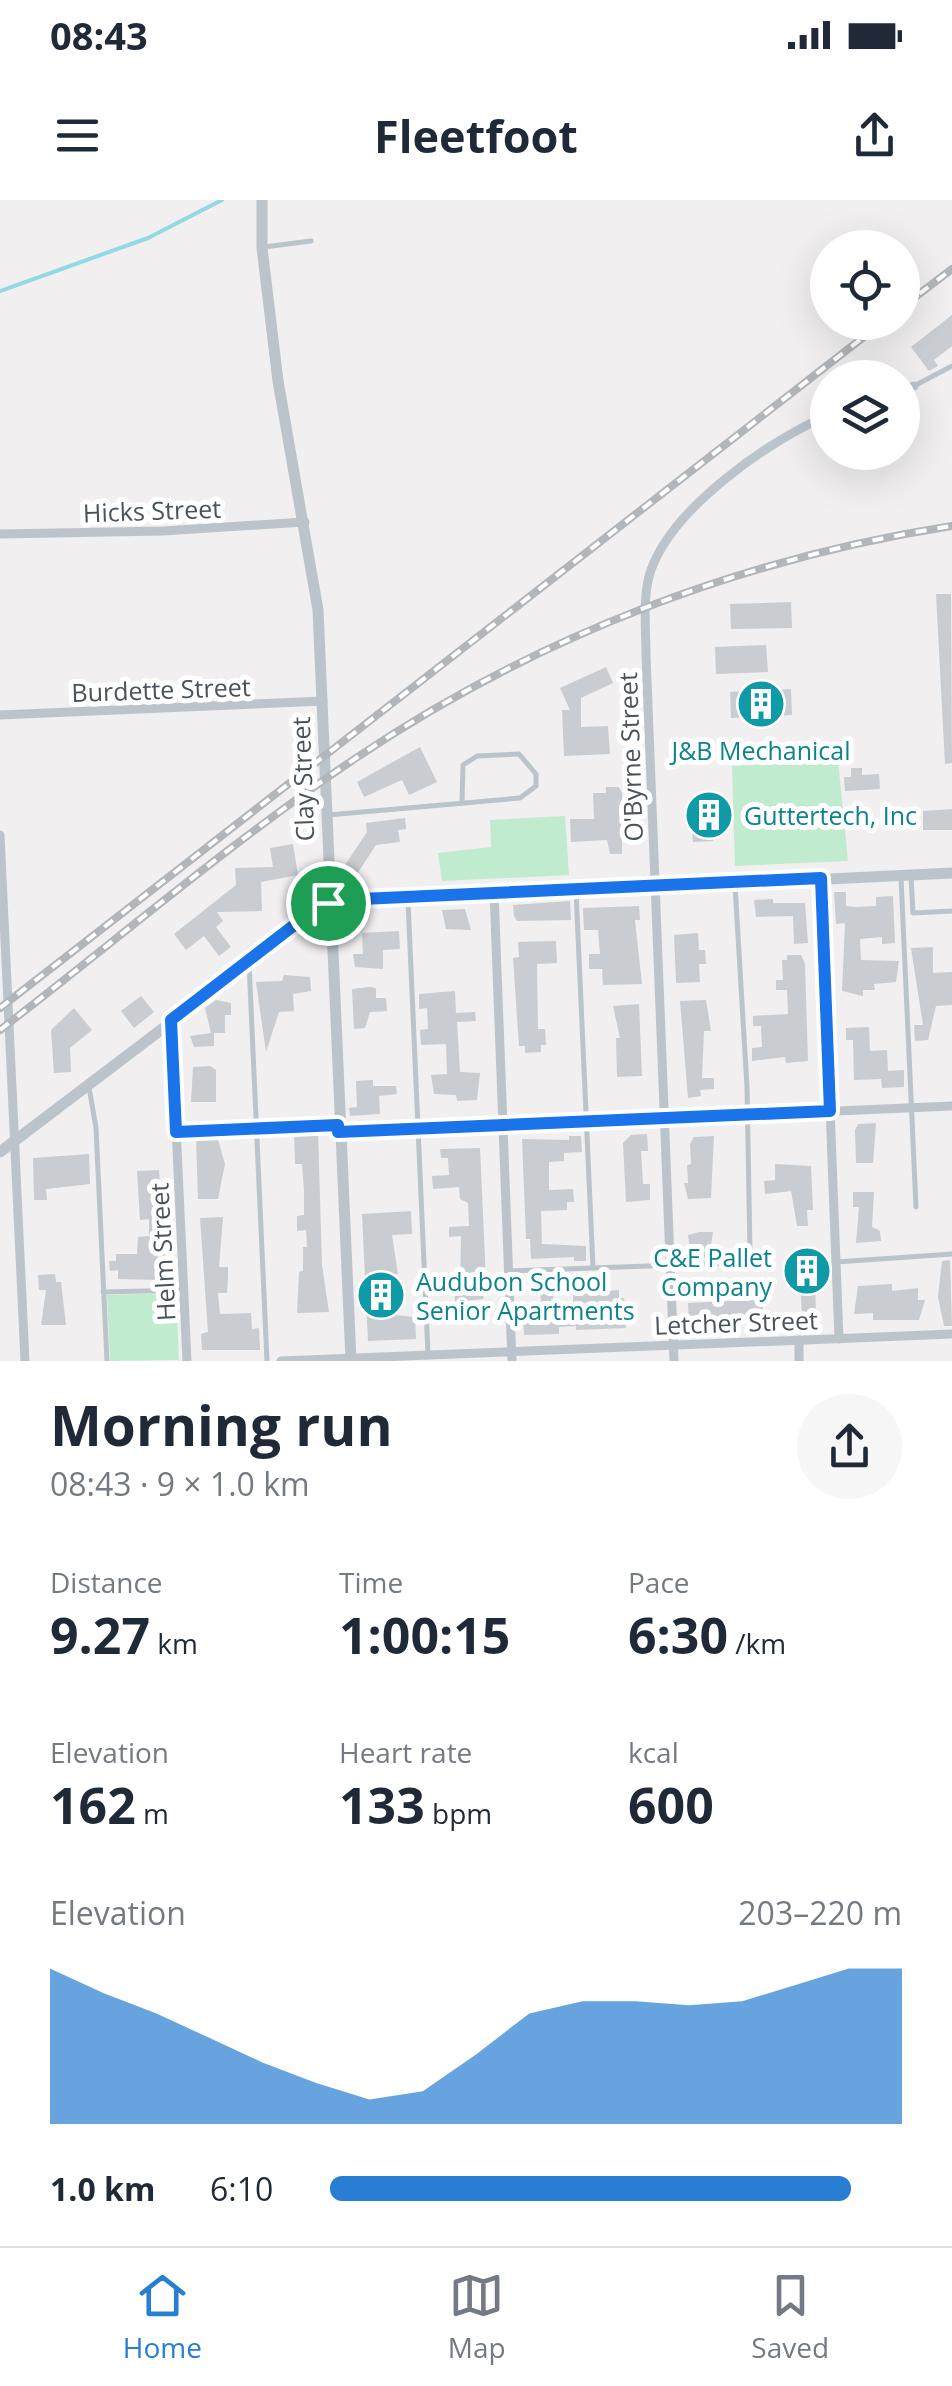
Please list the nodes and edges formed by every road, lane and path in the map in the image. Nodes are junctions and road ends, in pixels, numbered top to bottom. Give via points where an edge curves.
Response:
1 (262, 201) edge
2 (310, 242) dead end
3 (262, 248) junction
4 (952, 366) edge
5 (920, 383) edge
6 (810, 427) edge
7 (305, 522) junction
8 (0, 534) edge
9 (322, 701) junction
10 (0, 716) edge
11 (462, 802) junction
12 (325, 815) junction
13 (0, 835) edge
14 (952, 873) edge
15 (906, 874) junction
16 (821, 878) junction
17 (735, 882) junction
18 (655, 885) junction
19 (576, 888) junction
20 (494, 892) junction
21 (408, 898) junction
22 (328, 903) junction
23 (952, 911) edge
24 (248, 960) junction
25 (3, 974) edge
26 (171, 1020) junction
27 (88, 1084) junction
28 (952, 1106) edge
29 (911, 1108) junction
30 (830, 1111) junction
31 (748, 1114) junction
32 (665, 1120) junction
33 (586, 1122) junction
34 (502, 1125) junction
35 (256, 1129) junction
36 (338, 1129) junction
37 (420, 1129) junction
38 (176, 1132) junction
39 (14, 1142) junction
40 (0, 1152) edge
41 (916, 1207) dead end
42 (952, 1254) edge
43 (836, 1262) junction
44 (670, 1264) junction
45 (593, 1268) junction
46 (508, 1271) junction
47 (184, 1290) junction
48 (104, 1292) junction
49 (952, 1334) edge
50 (839, 1338) junction
51 (798, 1340) junction
52 (674, 1344) junction
53 (428, 1354) junction
54 (511, 1356) edge
55 (351, 1359) edge
56 (25, 1361) edge
57 (107, 1361) edge
58 (187, 1361) edge
59 (267, 1361) edge
60 (281, 1361) edge
61 (674, 1361) edge
62 (798, 1361) edge

1 - 3 street, Clay Street
2 - 3 lane
3 - 7 street, Clay Street
4 - 5 lane
6 - 18 street, O'Byrne Street via 710,493 650,571 646,655
7 - 8 street, Hicks Street
7 - 9 street, Clay Street
9 - 10 street, Burdette Street
9 - 12 street, Clay Street
11 - 11 lane via 520,798 536,786 536,774 519,754 476,756 464,764
11 - 12 lane
12 - 22 street, Clay Street
13 - 25 street
14 - 15 street
15 - 16 street
15 - 23 lane via 913,913
15 - 29 lane
16 - 17 street
16 - 30 street
17 - 18 street
17 - 31 lane
18 - 19 street
18 - 32 street, O'Byrne Street
19 - 20 street
19 - 33 lane
20 - 21 street
20 - 34 street
21 - 22 street
21 - 37 lane
22 - 24 street
22 - 36 street, Clay Street
24 - 26 street
24 - 35 lane
25 - 39 street
26 - 27 street
26 - 38 street, Helm Street
27 - 39 street
27 - 48 lane
28 - 29 street
29 - 30 street
29 - 41 lane
30 - 31 street
30 - 43 street
31 - 32 street
31 - 44 lane via 750,1254 733,1262
32 - 33 street
32 - 44 street, O'Byrne Street
33 - 34 street
33 - 45 lane
34 - 37 street
34 - 46 street
35 - 36 lane
35 - 38 lane
35 - 59 lane
36 - 37 street
36 - 55 street, Clay Street
37 - 53 lane
38 - 47 street, Helm Street
39 - 40 street
39 - 56 street
42 - 43 lane
43 - 50 street
44 - 45 lane
44 - 52 street, O'Byrne Street
45 - 46 lane
46 - 54 street
47 - 48 lane
47 - 58 street, Helm Street
48 - 57 lane
49 - 50 street, Letcher Street
50 - 51 street, Letcher Street
51 - 52 street, Letcher Street
51 - 62 street
52 - 54 street, Letcher Street
52 - 61 street, O'Byrne Street
53 - 54 street, Letcher Street
53 - 55 street, Letcher Street
55 - 60 street, Letcher Street

